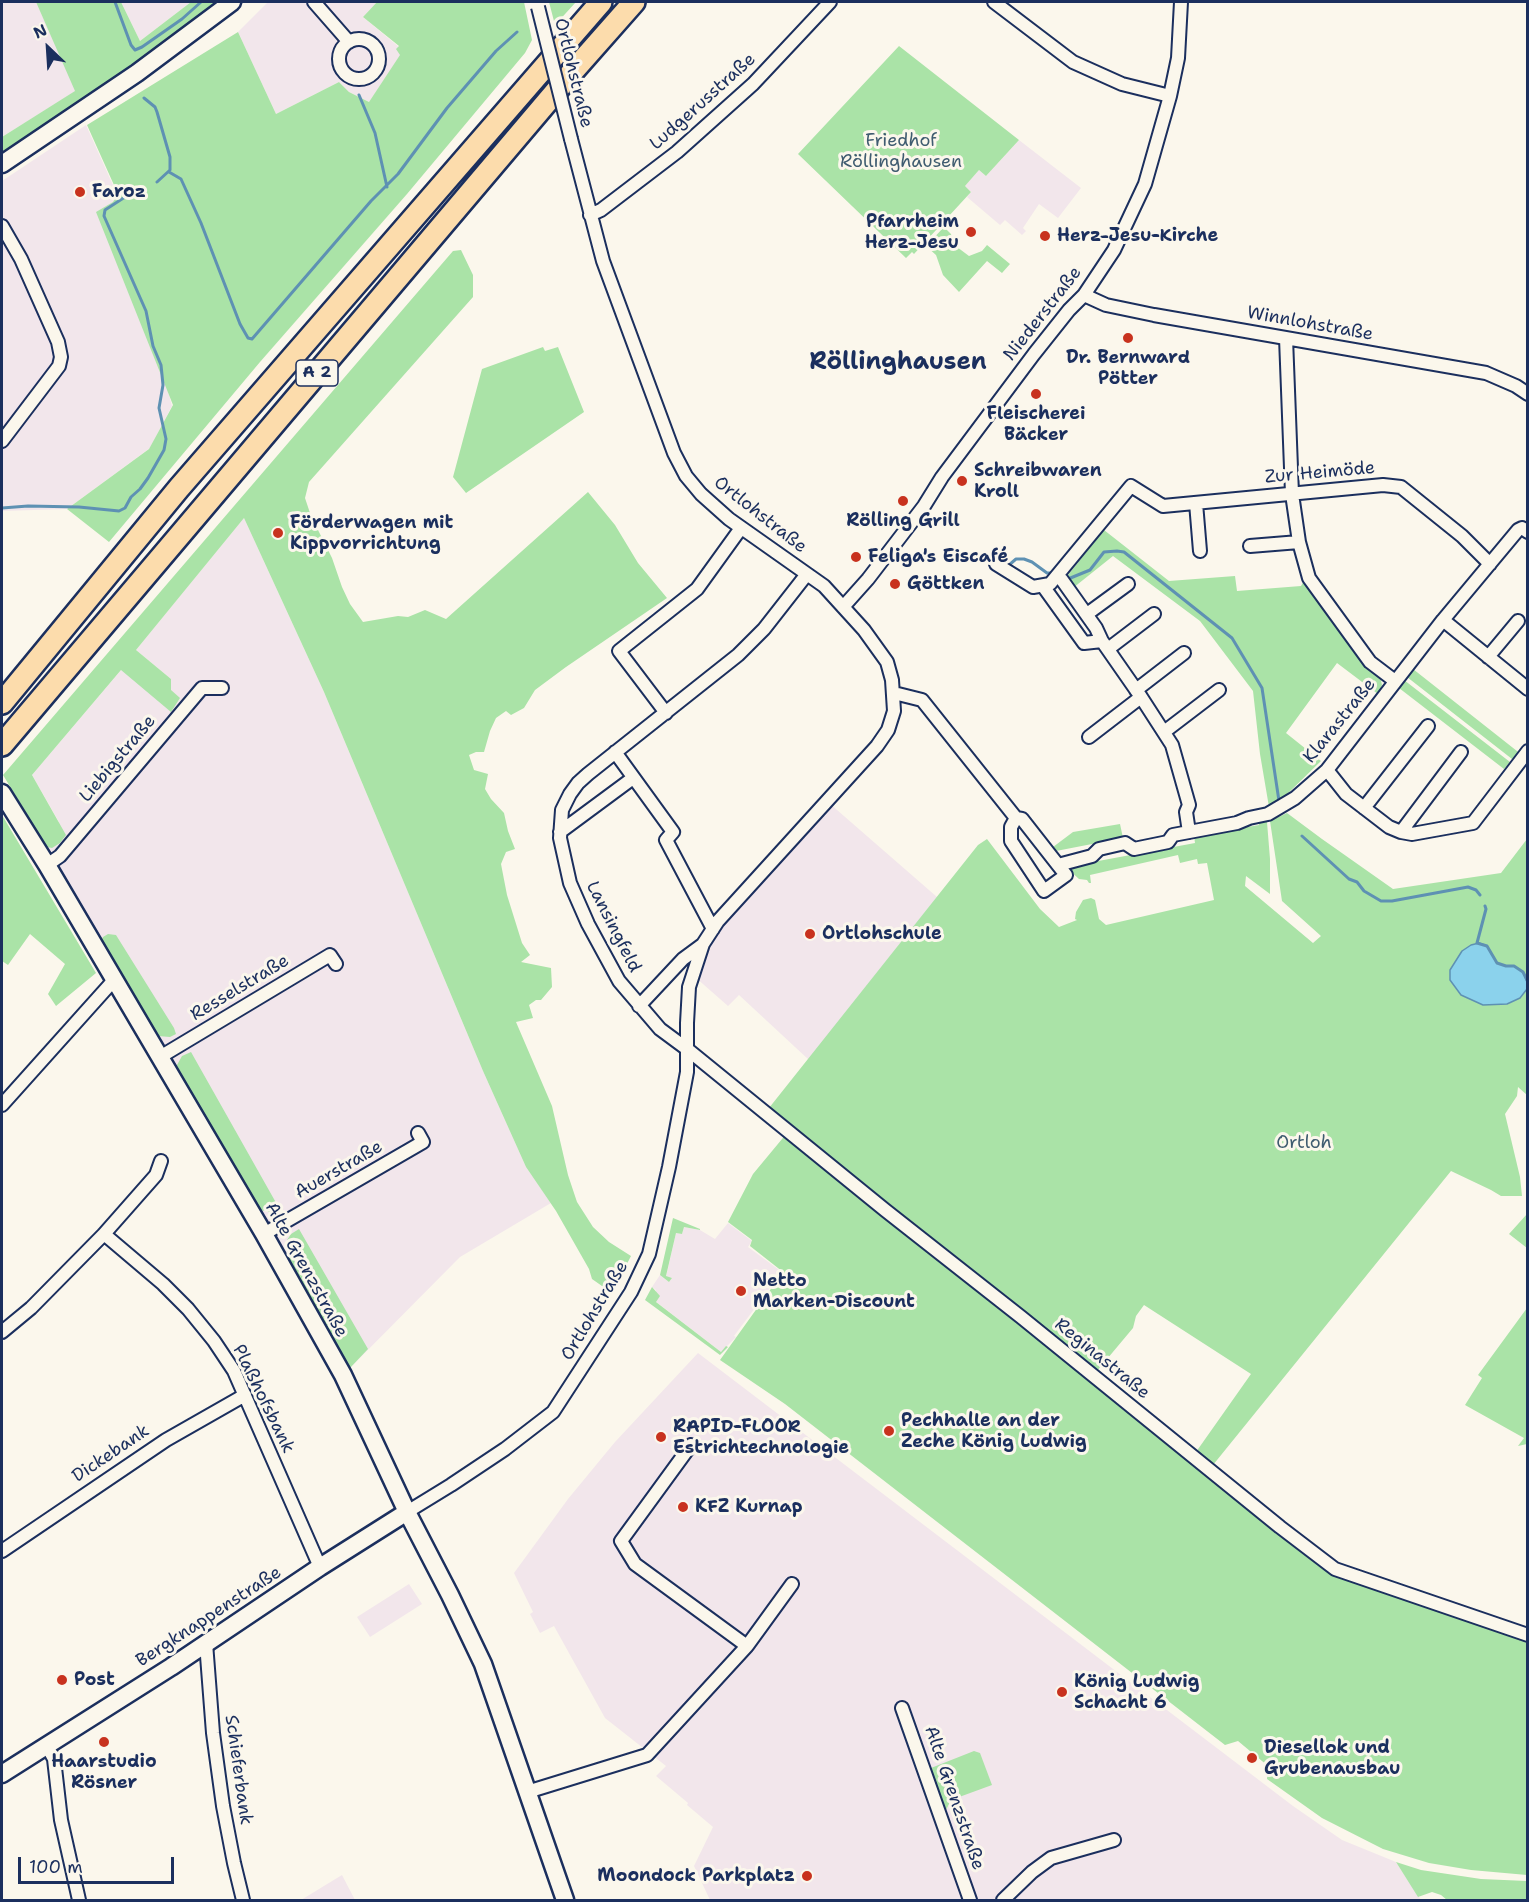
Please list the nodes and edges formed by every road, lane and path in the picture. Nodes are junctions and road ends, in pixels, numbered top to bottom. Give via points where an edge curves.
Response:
1 (232, 2) edge
2 (314, 2) edge
3 (602, 2) edge
4 (634, 2) edge
5 (830, 2) edge
6 (994, 2) edge
7 (1181, 2) edge
8 (537, 4) edge
9 (349, 42) dead end
10 (1170, 96) junction
11 (2, 164) edge
12 (590, 215) junction
13 (2, 226) edge
14 (1084, 295) junction
15 (1286, 338) junction
16 (1527, 394) edge
17 (2, 441) edge
18 (1292, 494) junction
19 (1196, 503) junction
20 (741, 528) junction
21 (1527, 532) edge
22 (1299, 542) junction
23 (1250, 546) dead end
24 (1200, 551) dead end
25 (996, 564) dead end
26 (1490, 564) junction
27 (807, 574) junction
28 (1057, 576) junction
29 (1128, 584) dead end
30 (1043, 586) junction
31 (843, 607) junction
32 (1086, 614) junction
33 (1154, 614) dead end
34 (1443, 620) junction
35 (1518, 621) dead end
36 (1105, 645) junction
37 (1184, 653) dead end
38 (1488, 657) junction
39 (1395, 681) junction
40 (222, 688) dead end
41 (1527, 689) edge
42 (1219, 690) dead end
43 (894, 693) junction
44 (1139, 693) junction
45 (2, 704) edge
46 (666, 713) junction
47 (1428, 726) dead end
48 (1164, 732) junction
49 (1089, 737) dead end
50 (2, 745) edge
51 (1527, 751) edge
52 (615, 752) junction
53 (1461, 752) dead end
54 (1327, 770) junction
55 (633, 778) junction
56 (2, 793) edge
57 (1364, 808) junction
58 (1016, 818) junction
59 (560, 832) junction
60 (1189, 832) junction
61 (1401, 832) junction
62 (1058, 865) junction
63 (47, 866) junction
64 (713, 928) junction
65 (703, 944) junction
66 (336, 964) dead end
67 (114, 980) junction
68 (639, 1006) junction
69 (687, 1049) junction
70 (160, 1057) junction
71 (2, 1105) edge
72 (418, 1133) dead end
73 (161, 1161) dead end
74 (104, 1234) junction
75 (264, 1234) junction
76 (2, 1332) edge
77 (245, 1395) junction
78 (692, 1445) dead end
79 (407, 1512) junction
80 (2, 1551) edge
81 (320, 1567) junction
82 (792, 1584) dead end
83 (1525, 1632) edge
84 (206, 1643) junction
85 (747, 1646) junction
86 (902, 1708) dead end
87 (47, 1746) junction
88 (3, 1771) edge
89 (527, 1792) junction
90 (1114, 1840) dead end
91 (79, 1900) edge
92 (243, 1900) edge
93 (565, 1900) edge
94 (970, 1900) edge
95 (1004, 1900) edge

1 - 11 street
2 - 9 street
3 - 45 highway, A 2 via 179,488
4 - 50 highway, A 2
5 - 12 street, Ludgerusstraße via 753,84 711,122 633,186
6 - 10 street via 1073,62 1122,84
7 - 10 street, Niederstraße via 1178,58
8 - 12 street, Ortlohstraße, bridge
10 - 14 street, Niederstraße via 1145,184 1114,250
12 - 20 street, Ortlohstraße via 608,277 674,453 701,494
13 - 17 street via 21,259 61,357
14 - 15 street, Winnlohstraße via 1114,307
14 - 31 street, Niederstraße via 1034,354 924,506
15 - 16 street, Winnlohstraße via 1486,374
15 - 18 street
18 - 19 street, Zur Heimöde
18 - 22 street
18 - 26 street, Zur Heimöde via 1383,485 1401,487
19 - 24 street
19 - 28 street, Zur Heimöde via 1163,506 1131,486
20 - 27 street, Ortlohstraße
20 - 46 street via 697,590 619,651
21 - 26 street, Klarastraße via 1518,530
22 - 23 street
22 - 39 street via 1309,578 1370,662
25 - 30 street via 1033,587
26 - 34 street, Klarastraße
27 - 31 street, Ortlohstraße
27 - 46 street, Lansingfeld via 738,655
28 - 30 street, Zur Heimöde
28 - 32 street
29 - 32 street
30 - 36 street via 1084,643
31 - 43 street, Ortlohstraße via 887,662
32 - 36 street
33 - 36 street
34 - 38 street
34 - 39 street, Klarastraße
35 - 38 street
36 - 44 street
37 - 44 street
38 - 41 street
39 - 54 street, Klarastraße
40 - 63 street, Liebigstraße via 202,688 60,856
42 - 48 street
43 - 58 street via 922,700
43 - 64 street, Ortlohstraße via 888,730 877,746
44 - 48 street
44 - 49 street
46 - 52 street, Lansingfeld
47 - 57 street
48 - 60 street via 1172,745 1188,805
51 - 61 street via 1473,823 1412,834
52 - 55 street
52 - 59 street, Lansingfeld via 570,794 562,810
53 - 61 street
54 - 57 street via 1346,794
54 - 60 street, Klarastraße via 1295,798 1268,814
55 - 59 street
55 - 64 street via 673,832 666,840
56 - 63 street, Alte Grenzstraße
57 - 61 street
58 - 62 street via 1022,819
58 - 62 street via 1011,827 1011,842 1044,891 1066,875
59 - 68 street, Lansingfeld via 564,862 577,901 619,981
60 - 62 street, Klarastraße via 1173,835 1168,842 1134,849 1125,843 1100,849 1092,856
63 - 67 street, Alte Grenzstraße
64 - 65 street, Ortlohstraße
65 - 68 street, Ortlohstraße via 683,959
65 - 69 street, Ortlohstraße via 689,987
66 - 70 street, Resselstraße via 330,955
67 - 70 street, Alte Grenzstraße
67 - 71 street
68 - 69 street, Lansingfeld via 660,1029
69 - 79 street, Ortlohstraße via 685,1089 656,1227 649,1254 631,1292 553,1412 505,1449
69 - 83 street, Reginastraße via 1335,1569
70 - 75 street, Alte Grenzstraße
72 - 75 street, Auerstraße via 423,1142
73 - 74 street via 156,1174
74 - 76 street
74 - 77 street, Plaßhofsbank via 188,1309 234,1371
75 - 79 street, Alte Grenzstraße via 343,1375
77 - 80 street, Dickebank via 166,1440
77 - 81 street, Plaßhofsbank
78 - 85 street via 621,1541 635,1564
79 - 81 street, Bergknappenstraße
79 - 89 street, Alte Grenzstraße via 483,1664
81 - 84 street, Bergknappenstraße
82 - 85 street
84 - 87 street, Bergknappenstraße
84 - 92 street, Schieferbank via 223,1806
85 - 89 street via 647,1755
86 - 94 street, Alte Grenzstraße
87 - 88 street, Bergknappenstraße
87 - 91 street via 54,1759 61,1820
89 - 93 street, Alte Grenzstraße
90 - 95 street via 1051,1858

